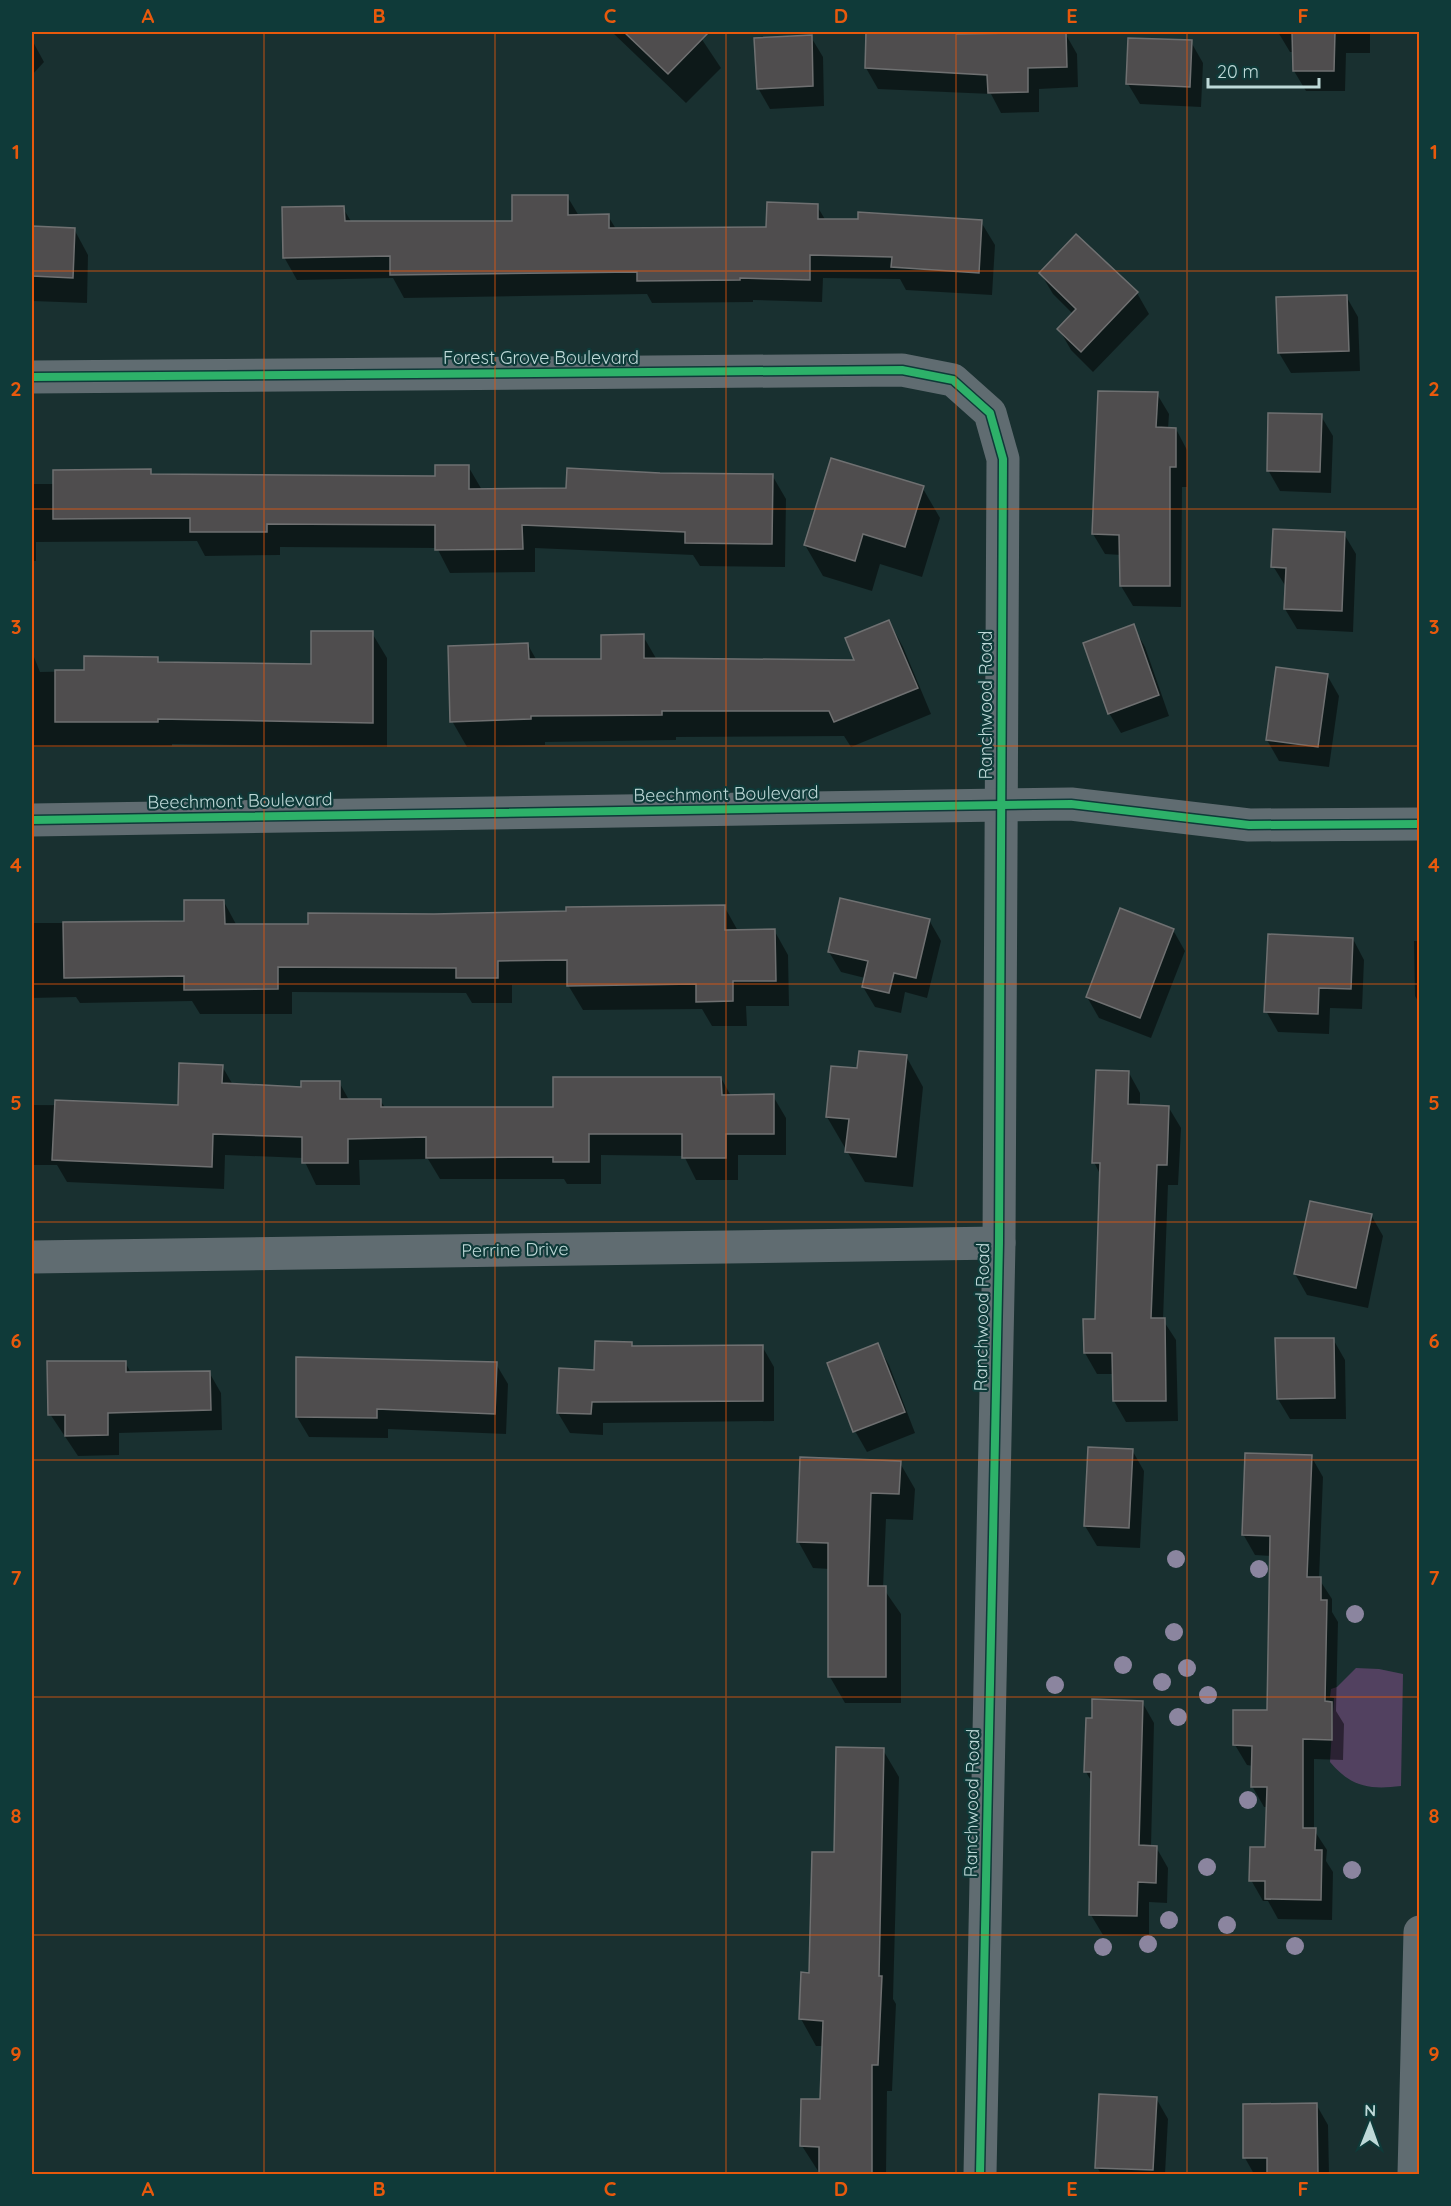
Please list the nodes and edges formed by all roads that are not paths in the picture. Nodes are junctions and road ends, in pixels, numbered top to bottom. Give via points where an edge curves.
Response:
1 (32, 377) edge
2 (1002, 459) joint
3 (1000, 805) junction
4 (32, 820) edge
5 (1419, 824) edge
6 (999, 1243) junction
7 (32, 1257) edge
8 (1419, 1932) edge
9 (980, 2175) edge
10 (1414, 2175) edge

1 - 2 street, Forest Grove Boulevard via 902,370 953,380 990,413
2 - 3 street, Ranchwood Road
3 - 4 street, Beechmont Boulevard
3 - 5 street, Beechmont Boulevard via 1071,804 1249,825
3 - 6 street, Ranchwood Road
6 - 7 street, Perrine Drive
6 - 9 street, Ranchwood Road
8 - 10 street

